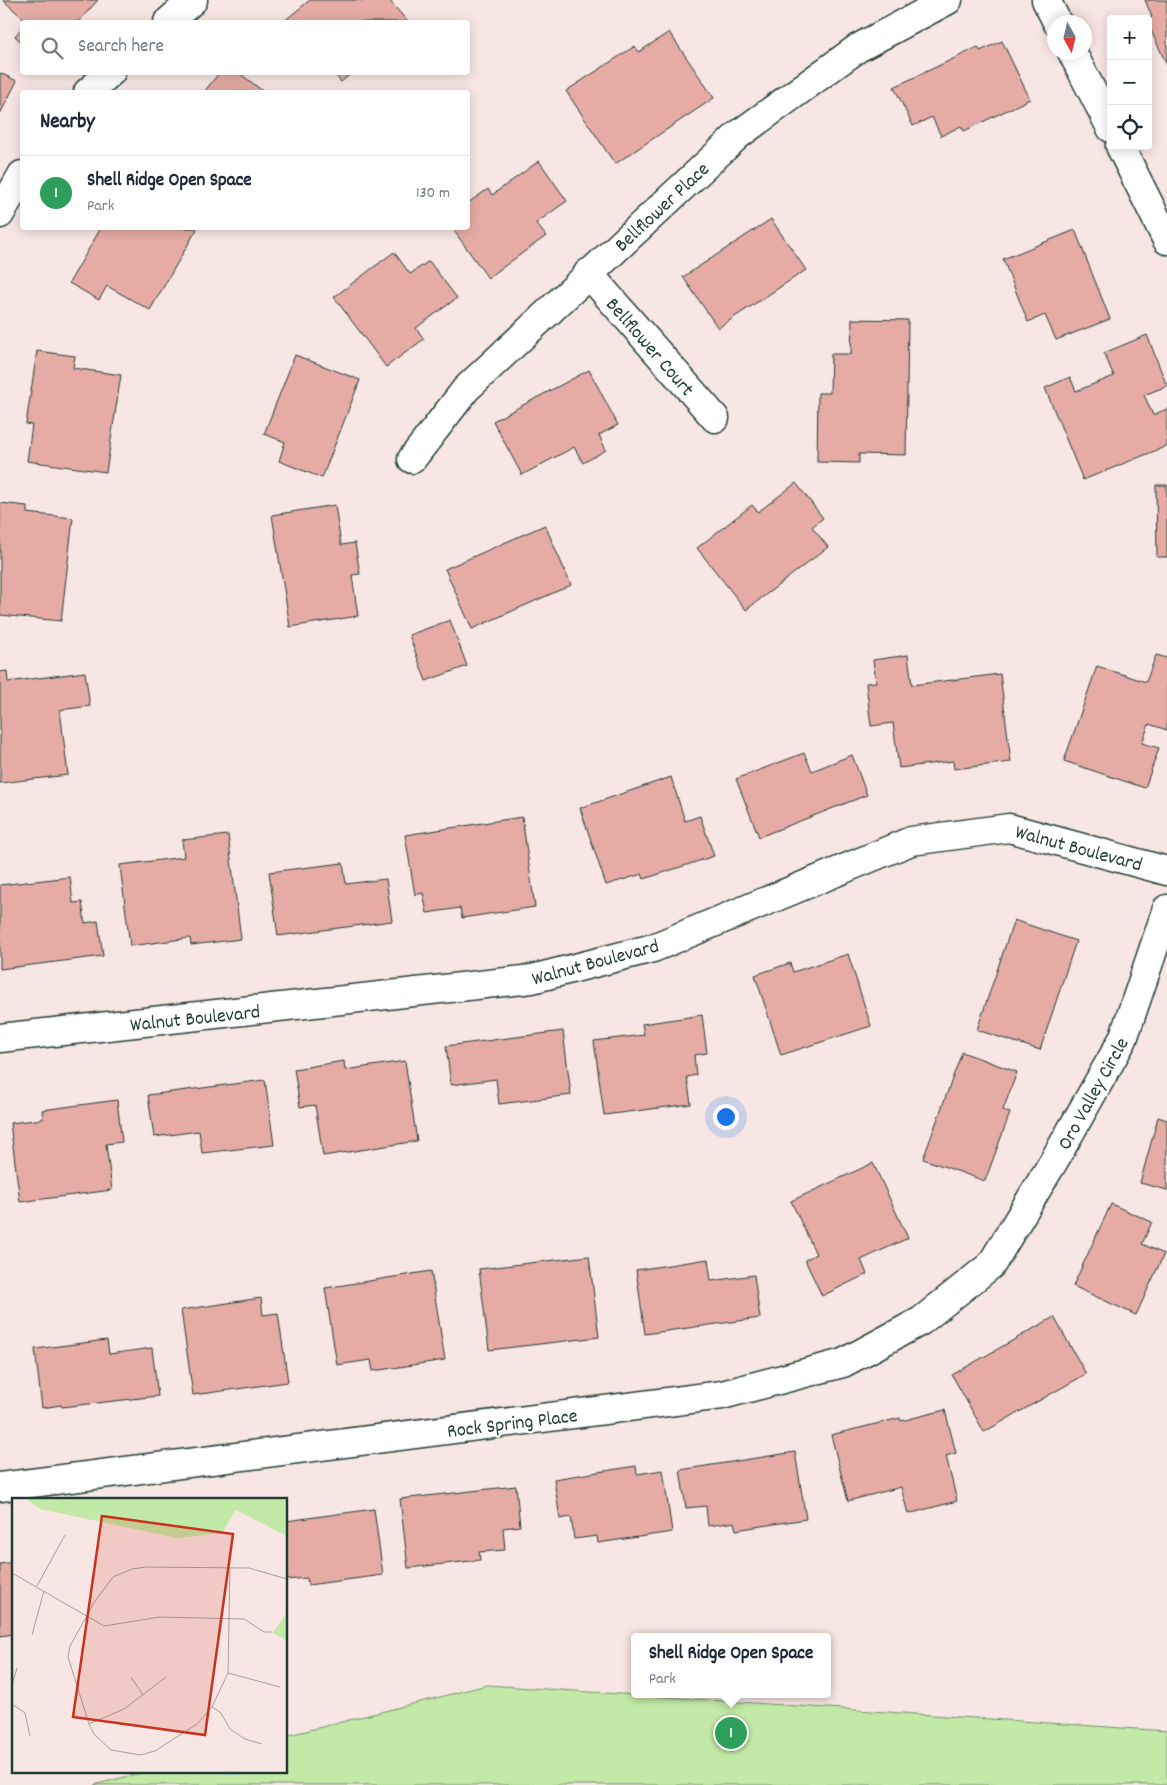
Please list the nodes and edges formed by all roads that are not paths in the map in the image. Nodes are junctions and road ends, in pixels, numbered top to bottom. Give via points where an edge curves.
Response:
1 (193, 0) edge
2 (948, 0) edge
3 (1046, 0) edge
4 (1054, 15) edge
5 (170, 20) edge
6 (1076, 60) edge
7 (108, 75) edge
8 (90, 90) edge
9 (1107, 120) edge
10 (1122, 150) edge
11 (20, 179) edge
12 (0, 214) edge
13 (1167, 240) edge
14 (588, 273) junction
15 (715, 418) dead end
16 (412, 459) dead end
17 (1167, 871) edge
18 (1167, 910) edge
19 (0, 1038) edge
20 (992, 1265) joint
21 (0, 1487) edge

1 - 5 street
2 - 14 street, Bellflower Place via 858,48 738,135
3 - 4 street
6 - 9 street
7 - 8 street
10 - 13 street
11 - 12 street
14 - 15 street, Bellflower Court
14 - 16 street, Bellflower Place via 466,389
17 - 19 street, Walnut Boulevard via 1009,828 911,841 653,948 532,979
18 - 20 street, Oro Valley Circle via 1123,1039
20 - 21 street, Rock Spring Place via 921,1321 843,1363 722,1395

